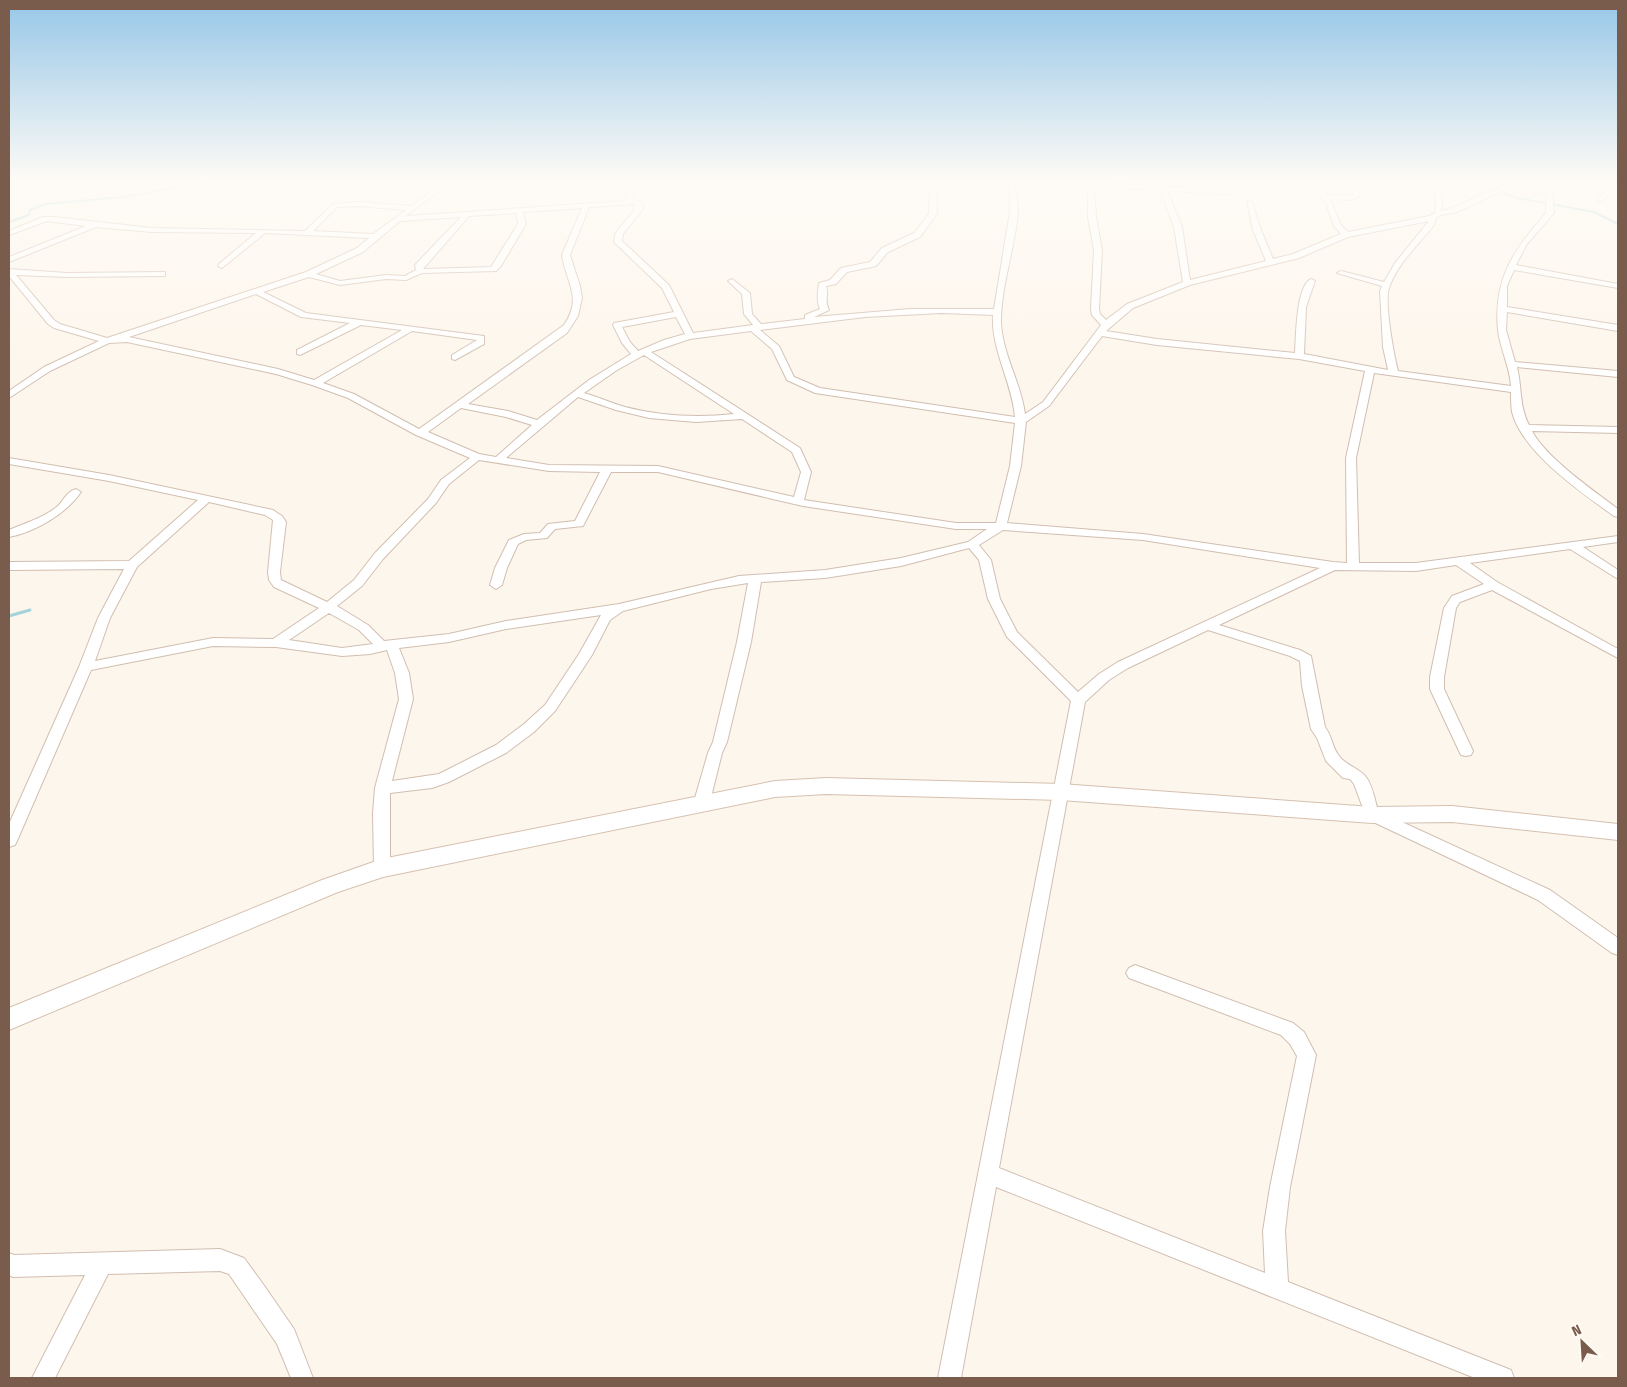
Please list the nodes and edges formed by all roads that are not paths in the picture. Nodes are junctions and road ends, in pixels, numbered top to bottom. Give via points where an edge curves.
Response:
1 (41, 247) edge
2 (245, 247) edge
3 (364, 247) edge
4 (438, 247) edge
5 (509, 247) edge
6 (569, 247) edge
7 (622, 247) edge
8 (896, 247) edge
9 (1008, 247) edge
10 (1097, 247) edge
11 (1182, 247) edge
12 (1264, 247) edge
13 (1318, 247) edge
14 (1414, 247) edge
15 (1522, 247) edge
16 (9, 260) edge
17 (1271, 263) junction
18 (222, 266) dead end
19 (1510, 267) junction
20 (420, 270) junction
21 (10, 271) edge
22 (1341, 273) dead end
23 (162, 274) dead end
24 (309, 274) junction
25 (732, 281) dead end
26 (1311, 281) dead end
27 (1188, 283) junction
28 (1386, 285) junction
29 (1618, 286) edge
30 (257, 292) junction
31 (1502, 309) junction
32 (998, 312) junction
33 (680, 314) junction
34 (361, 321) junction
35 (799, 322) junction
36 (1106, 325) junction
37 (411, 328) junction
38 (756, 328) junction
39 (1618, 328) edge
40 (1100, 334) junction
41 (690, 336) junction
42 (107, 342) junction
43 (300, 352) dead end
44 (640, 353) junction
45 (1299, 356) junction
46 (455, 357) dead end
47 (1511, 364) junction
48 (1370, 370) junction
49 (1394, 374) junction
50 (1618, 374) edge
51 (315, 383) junction
52 (1517, 390) junction
53 (578, 394) junction
54 (9, 395) edge
55 (459, 405) junction
56 (743, 416) junction
57 (1021, 421) junction
58 (538, 424) junction
59 (1526, 428) junction
60 (1618, 430) edge
61 (420, 433) junction
62 (477, 457) junction
63 (497, 461) junction
64 (9, 462) edge
65 (607, 469) junction
66 (76, 492) dead end
67 (207, 498) junction
68 (798, 502) junction
69 (1618, 514) edge
70 (1001, 526) junction
71 (9, 534) edge
72 (1618, 539) edge
73 (972, 544) junction
74 (1571, 545) junction
75 (1460, 562) junction
76 (132, 565) junction
77 (9, 566) edge
78 (1333, 566) junction
79 (1353, 566) junction
80 (1618, 575) edge
81 (756, 579) junction
82 (496, 585) dead end
83 (1493, 585) junction
84 (327, 608) junction
85 (619, 608) junction
86 (1210, 626) junction
87 (276, 643) junction
88 (386, 645) junction
89 (1618, 654) edge
90 (86, 667) junction
91 (1078, 700) junction
92 (1466, 751) dead end
93 (383, 788) junction
94 (1061, 792) junction
95 (701, 805) junction
96 (1372, 815) junction
97 (1618, 832) edge
98 (10, 837) edge
99 (382, 868) junction
100 (1618, 948) edge
101 (1135, 973) dead end
102 (9, 1019) edge
103 (988, 1174) junction
104 (104, 1262) junction
105 (9, 1264) edge
106 (1277, 1289) junction
107 (43, 1378) edge
108 (302, 1378) edge
109 (949, 1378) edge
110 (1502, 1378) edge

1 - 16 street
2 - 18 street
3 - 24 street
4 - 20 street via 418,268
5 - 20 street via 496,268 480,271
6 - 55 street via 566,262 576,287 577,303 571,324
7 - 33 street via 662,282
8 - 35 street via 885,250 873,264 844,270 833,282 822,285 822,306 825,310
9 - 32 street
10 - 36 street via 1095,308
11 - 27 street
12 - 17 street
13 - 17 street
14 - 28 street
15 - 19 street
17 - 27 street
19 - 29 street
19 - 31 street via 1503,286
20 - 24 street via 406,278 340,282
21 - 23 street via 67,275
21 - 42 street via 51,322
22 - 28 street
24 - 30 street
25 - 38 street via 746,293 748,314
26 - 45 street via 1302,307
27 - 36 street via 1130,306
28 - 49 street via 1387,347
30 - 34 street via 304,314
30 - 42 street
31 - 39 street
31 - 47 street via 1502,330
32 - 35 street via 914,312
32 - 57 street via 1001,348
33 - 41 street
33 - 44 street via 617,325 626,344
34 - 37 street
34 - 43 street
35 - 38 street
36 - 40 street
37 - 46 street via 481,338 481,342
37 - 51 street
38 - 41 street
38 - 57 street via 776,348 790,378 818,391
40 - 45 street
40 - 57 street via 1046,404
41 - 44 street
42 - 51 street via 127,339
42 - 54 street via 47,369
44 - 53 street
44 - 56 street
45 - 48 street
47 - 50 street
47 - 52 street
48 - 49 street
48 - 79 street via 1350,458
49 - 52 street
51 - 61 street via 351,396
52 - 59 street via 1517,412
53 - 56 street via 619,408 654,415 697,419
53 - 58 street
55 - 58 street via 508,414
55 - 61 street
56 - 68 street via 796,450 806,472
57 - 70 street
58 - 63 street
59 - 60 street
59 - 69 street via 1533,444 1586,491
61 - 62 street
62 - 63 street
62 - 84 street via 445,482 432,501 358,583
63 - 65 street via 548,468
64 - 67 street
65 - 68 street via 658,469
65 - 82 street via 579,524 552,526 543,536 524,537 513,542
66 - 71 street via 52,515
67 - 76 street
67 - 84 street via 268,512 278,518 275,580
68 - 70 street via 956,526
70 - 73 street
70 - 78 street via 1143,537
72 - 74 street
73 - 81 street via 901,562
73 - 91 street via 985,560 994,600 1012,634
74 - 75 street
74 - 80 street
75 - 79 street via 1416,567
75 - 83 street
76 - 77 street
76 - 90 street via 104,618
78 - 79 street
78 - 86 street
81 - 85 street via 711,584
81 - 95 street via 720,742
83 - 89 street
83 - 92 street via 1456,599 1450,608 1436,677 1438,689
84 - 87 street
84 - 88 street via 362,625
85 - 88 street via 506,625 449,638
85 - 93 street via 605,618 550,708 530,728 501,749 444,778
86 - 91 street via 1123,665
86 - 96 street via 1306,659 1318,729 1331,757 1348,774 1361,781
87 - 88 street via 342,652
87 - 90 street via 213,642
88 - 93 street via 402,673 406,699
90 - 98 street
91 - 94 street
93 - 99 street
94 - 95 street via 826,786 775,789
94 - 96 street
94 - 103 street
95 - 99 street
96 - 97 street via 1452,814
96 - 100 street via 1544,896
99 - 102 street via 330,886
101 - 106 street via 1287,1029 1307,1055 1274,1231
103 - 106 street
103 - 109 street
104 - 105 street
104 - 107 street
104 - 108 street via 220,1260 236,1266 286,1337
106 - 110 street

